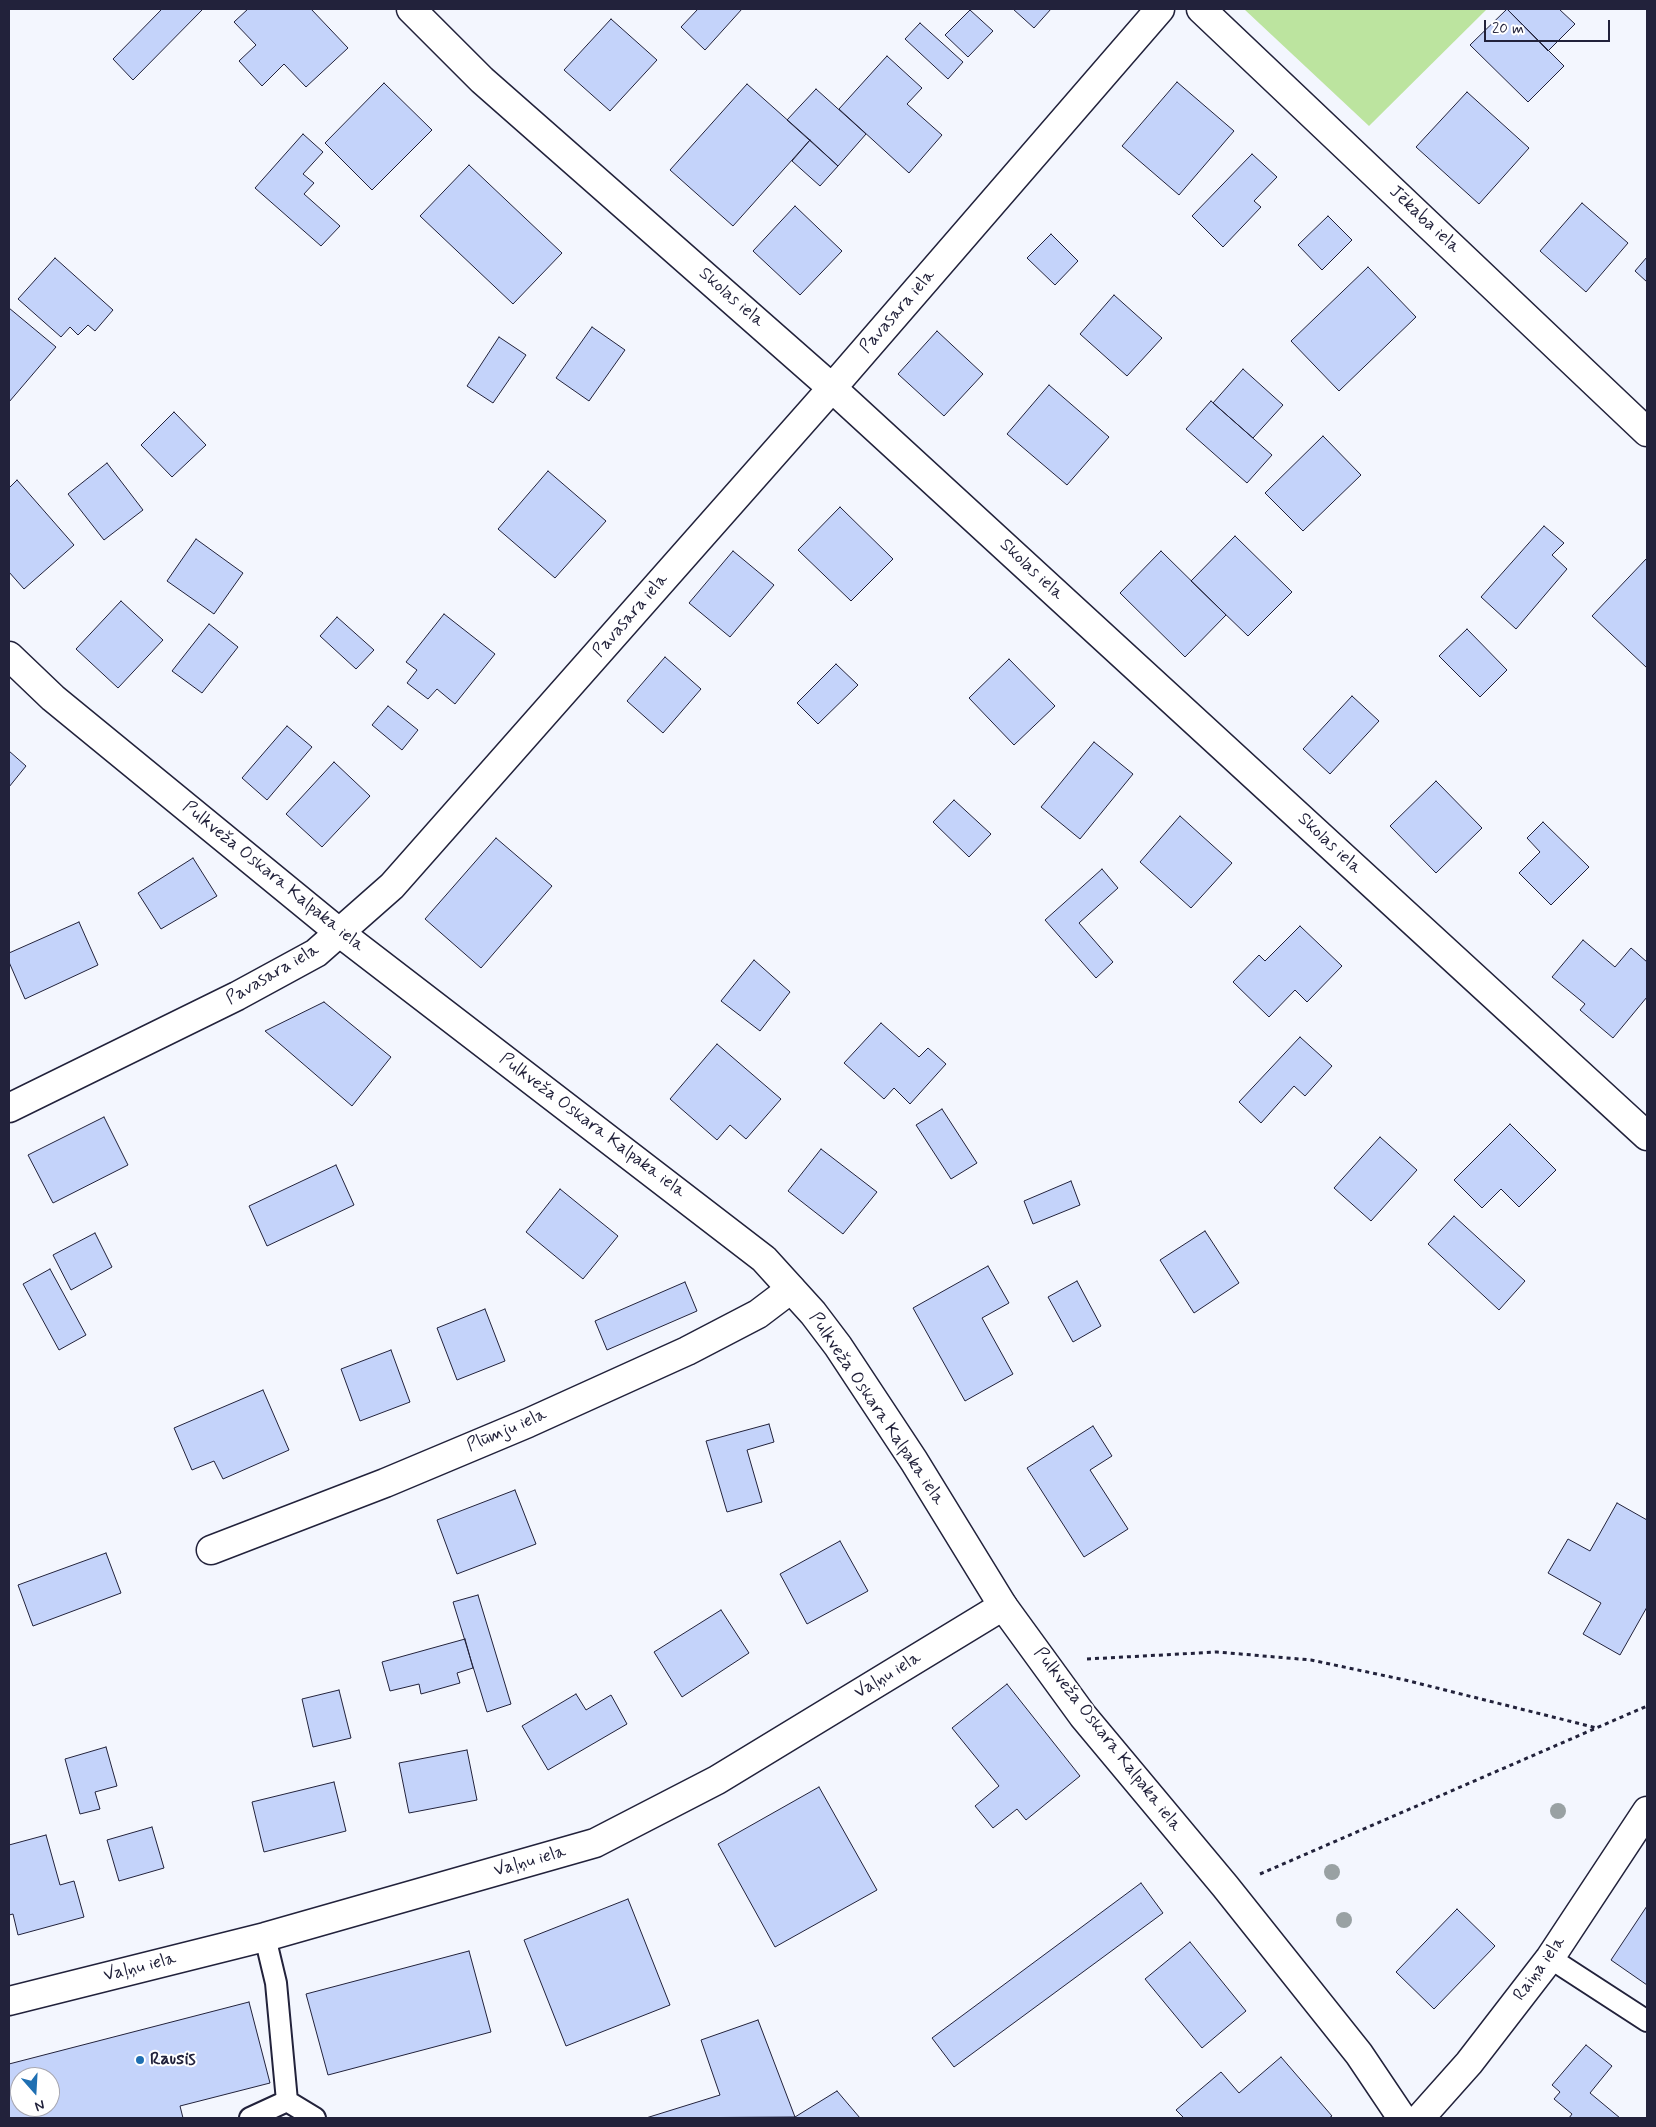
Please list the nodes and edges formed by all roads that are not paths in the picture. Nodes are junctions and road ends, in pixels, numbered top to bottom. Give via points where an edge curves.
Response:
1 (411, 9) edge
2 (1160, 9) edge
3 (1201, 9) edge
4 (832, 388) junction
5 (1647, 432) edge
6 (9, 656) edge
7 (340, 932) junction
8 (9, 1108) edge
9 (1647, 1136) edge
10 (791, 1290) junction
11 (211, 1550) dead end
12 (1003, 1606) junction
13 (1647, 1811) edge
14 (265, 1937) junction
15 (1550, 1958) junction
16 (9, 2001) edge
17 (1647, 2021) edge
18 (287, 2101) junction
19 (250, 2118) edge
20 (315, 2118) edge
21 (1402, 2118) edge
22 (1420, 2118) edge

1 - 4 street, Skolas iela via 482,80
2 - 4 street, Pavasara iela
3 - 5 street, Jēkaba iela
4 - 7 street, Pavasara iela via 392,886
4 - 9 street, Skolas iela
6 - 7 street, Pulkveža Oskara Kalpaka iela via 53,698
7 - 8 street, Pavasara iela via 316,953 237,996
7 - 10 street, Pulkveža Oskara Kalpaka iela via 764,1259
10 - 11 street, Plūmju iela via 758,1314 670,1359 385,1483
10 - 12 street, Pulkveža Oskara Kalpaka iela via 838,1346 914,1461
12 - 14 street, Vaļņu iela via 717,1780 595,1843
12 - 21 street, Pulkveža Oskara Kalpaka iela via 1083,1716 1359,2054
13 - 15 street, Raiņa iela
14 - 16 street, Vaļņu iela
14 - 18 lane via 276,1983
15 - 17 lane
15 - 22 street, Raiņa iela via 1469,2063
18 - 19 lane
18 - 20 lane

